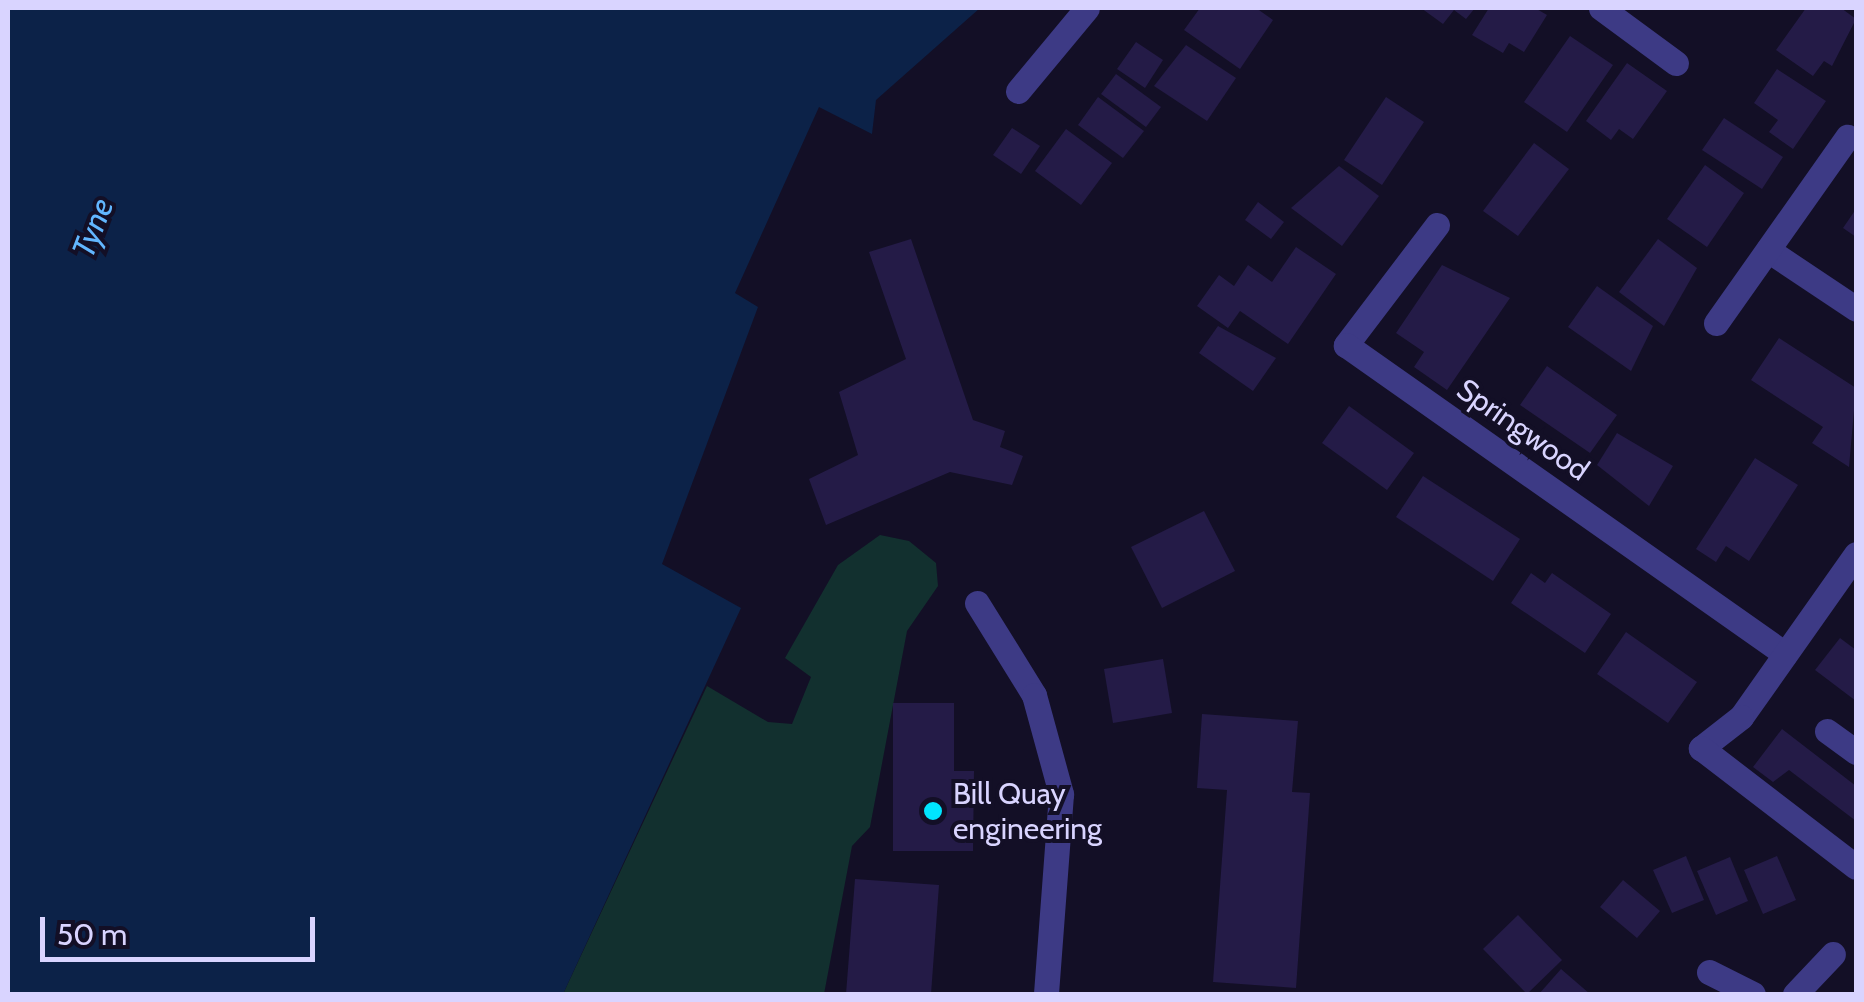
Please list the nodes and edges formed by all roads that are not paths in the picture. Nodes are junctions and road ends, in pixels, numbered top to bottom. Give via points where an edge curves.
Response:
1 (1087, 8) edge
2 (1601, 8) edge
3 (1676, 63) dead end
4 (1018, 91) dead end
5 (1847, 137) dead end
6 (1438, 225) dead end
7 (1768, 250) junction
8 (1856, 309) edge
9 (1716, 323) dead end
10 (1856, 554) edge
11 (1847, 587) edge
12 (977, 604) dead end
13 (1785, 654) junction
14 (1828, 731) dead end
15 (1856, 752) edge
16 (1856, 867) edge
17 (1833, 954) dead end
18 (1709, 972) dead end
19 (1046, 994) edge
20 (1752, 994) edge
21 (1794, 994) edge

1 - 4 street
2 - 3 street
5 - 7 street
6 - 13 street, Springwood via 1346,345
7 - 8 street
7 - 9 street
10 - 11 street
11 - 13 street
12 - 19 street via 1034,695 1061,794
13 - 16 street via 1741,717 1701,748
14 - 15 street
17 - 21 street
18 - 20 street

